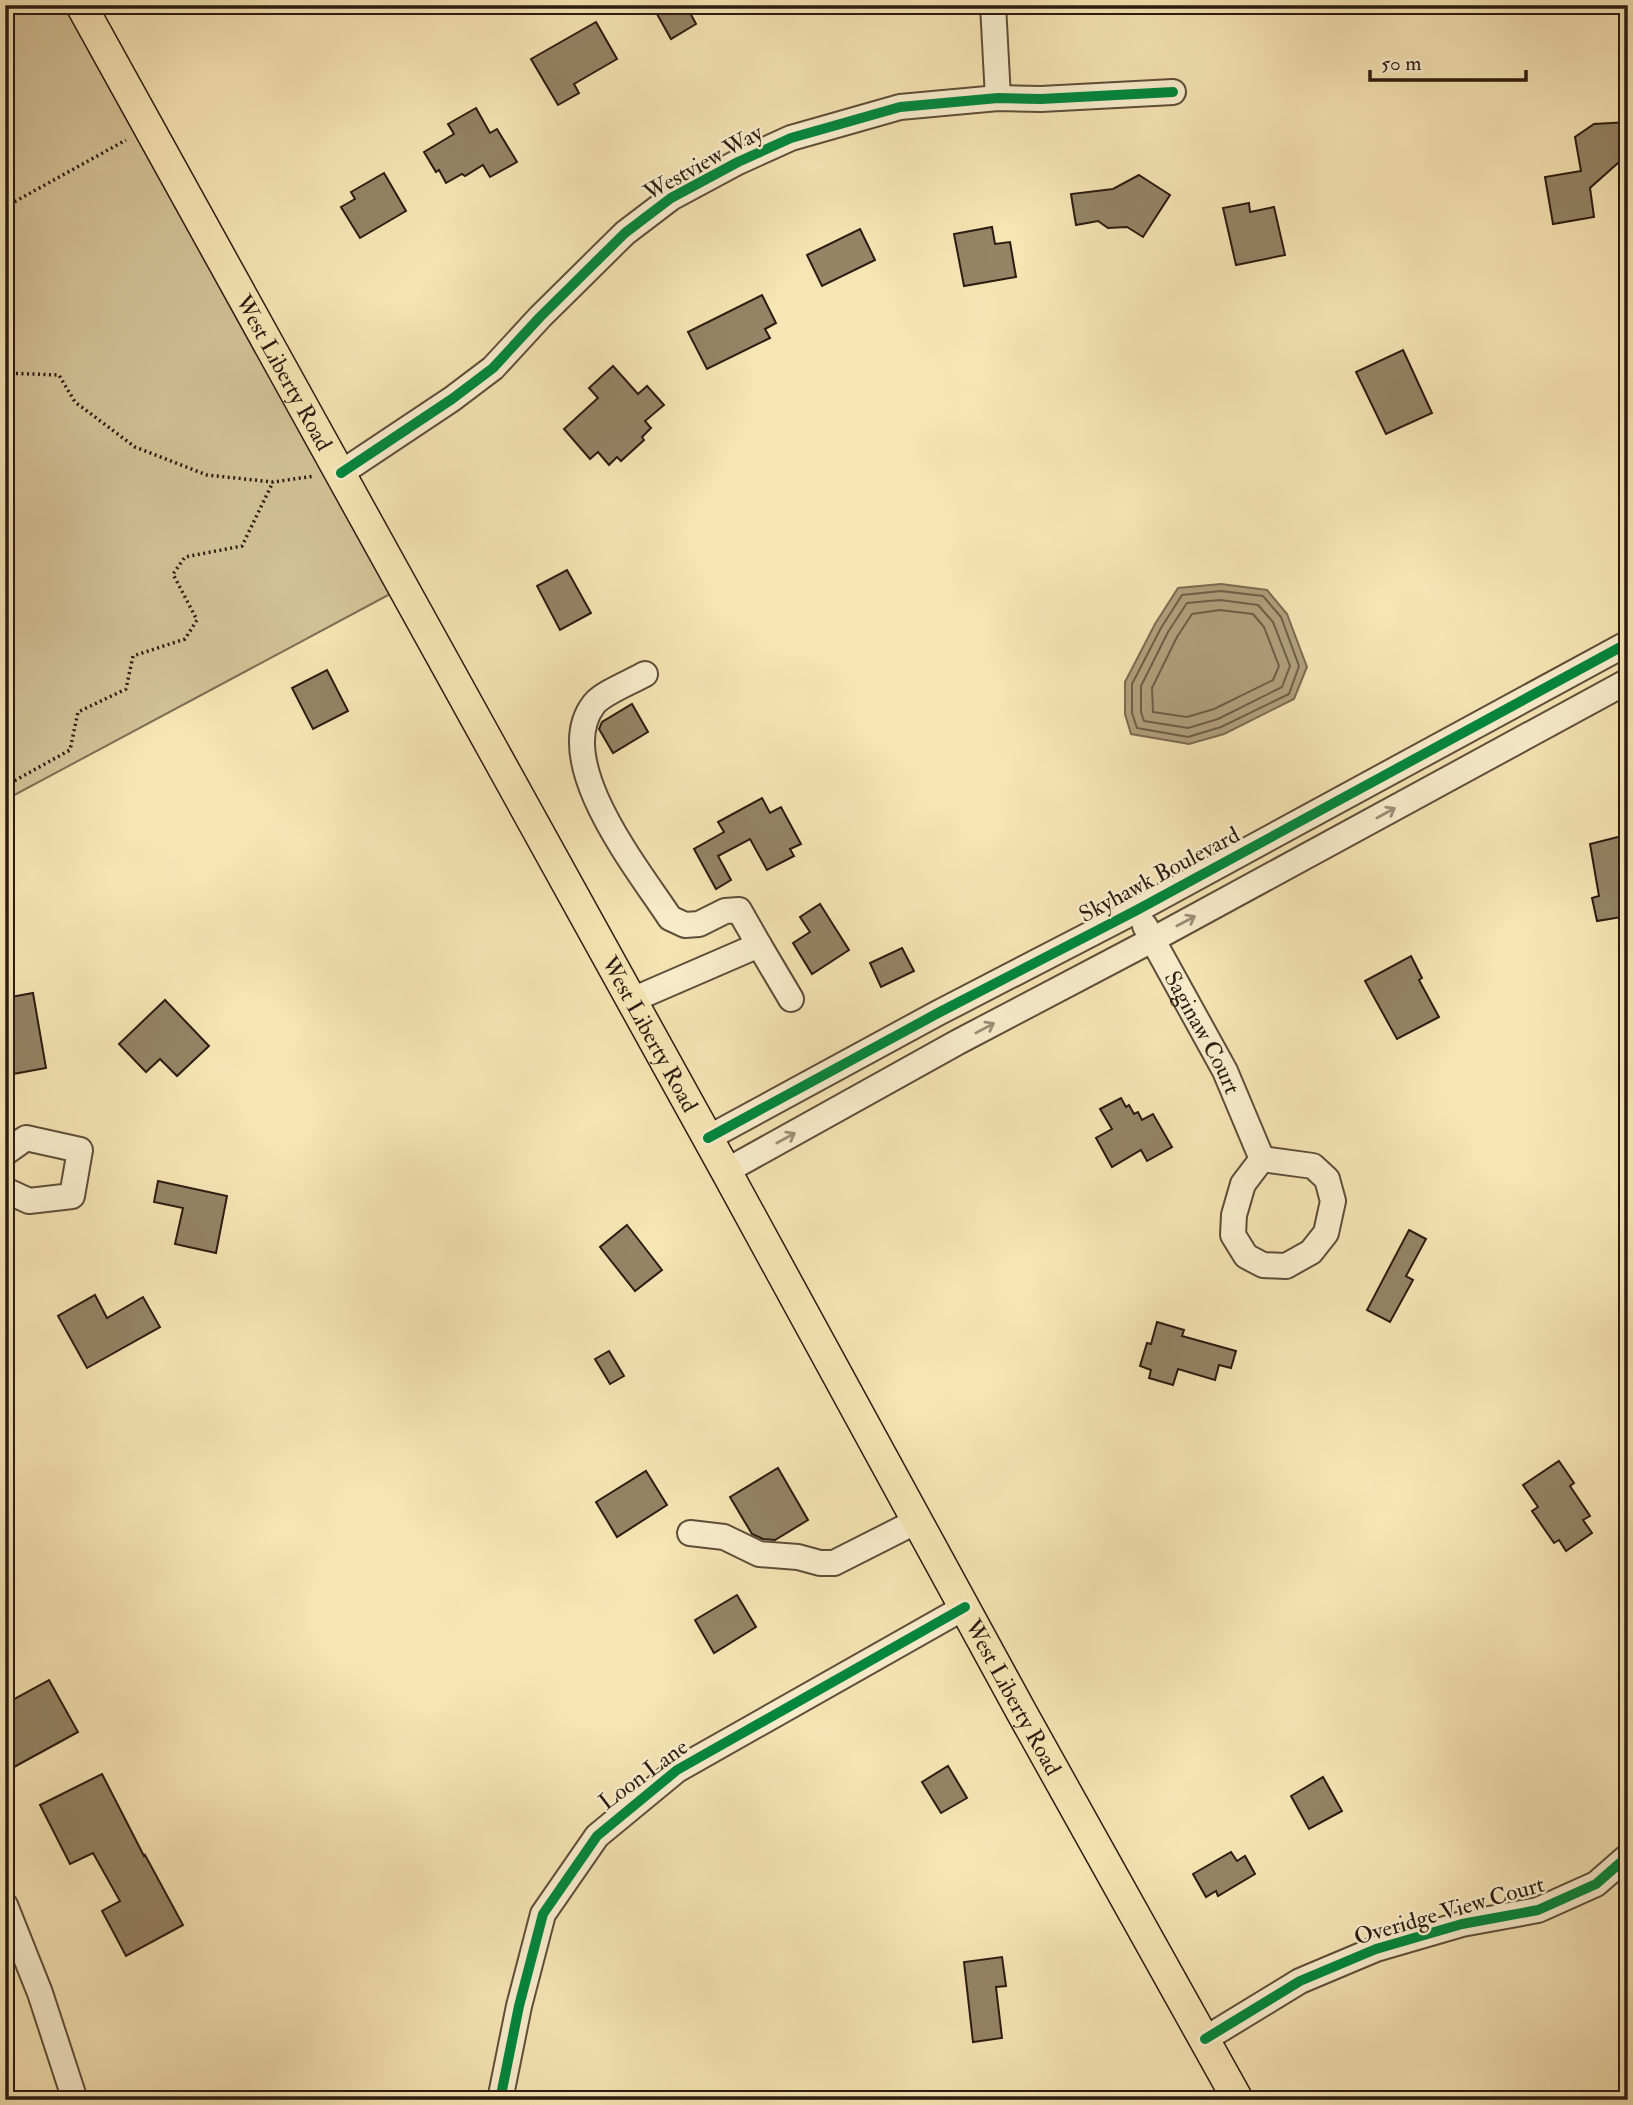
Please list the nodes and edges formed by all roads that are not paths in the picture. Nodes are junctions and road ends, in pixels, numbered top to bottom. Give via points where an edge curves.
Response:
1 (81, 5) edge
2 (993, 5) edge
3 (1173, 92) dead end
4 (998, 98) junction
5 (341, 472) junction
6 (1628, 643) edge
7 (645, 674) dead end
8 (1628, 681) edge
9 (1137, 910) junction
10 (1152, 940) junction
11 (759, 946) junction
12 (791, 999) dead end
13 (632, 1000) junction
14 (708, 1138) junction
15 (5, 1153) edge
16 (1262, 1159) junction
17 (726, 1171) junction
18 (5, 1190) edge
19 (917, 1521) junction
20 (690, 1533) dead end
21 (965, 1607) junction
22 (1628, 1856) edge
23 (5, 1905) edge
24 (1205, 2039) junction
25 (1236, 2099) edge
26 (75, 2100) edge
27 (500, 2100) edge

1 - 5 main road, West Liberty Road
2 - 4 street
3 - 4 street, Westview Way
4 - 5 street, Westview Way via 900,107 791,138 680,193 625,233 493,368
5 - 13 main road, West Liberty Road
6 - 9 street, Skyhawk Boulevard
7 - 11 street via 596,701 585,718 581,736 586,770 600,811 670,918 685,925 699,924 725,911 739,910
10 -> 8 street
9 - 10 street, Saginaw Court
9 - 14 street, Skyhawk Boulevard
10 - 16 street, Saginaw Court via 1225,1071
17 -> 10 street
11 - 12 street
11 - 13 street
13 - 14 main road, West Liberty Road
14 - 17 main road, West Liberty Road
15 - 18 street via 26,1138 80,1150 72,1196 29,1201
16 - 16 street via 1243,1184 1233,1235 1246,1256 1263,1265 1286,1266 1311,1252 1326,1233 1333,1201 1327,1179 1313,1166
17 - 19 main road, West Liberty Road
19 - 20 street via 834,1563 759,1554 724,1537
19 - 21 main road, West Liberty Road
21 - 24 main road, West Liberty Road
21 - 27 street, Loon Lane via 677,1770 597,1836 542,1914
22 - 24 street, Overidge View Court via 1596,1884 1538,1910 1462,1924 1376,1949 1300,1981
23 - 26 street
24 - 25 main road, West Liberty Road

